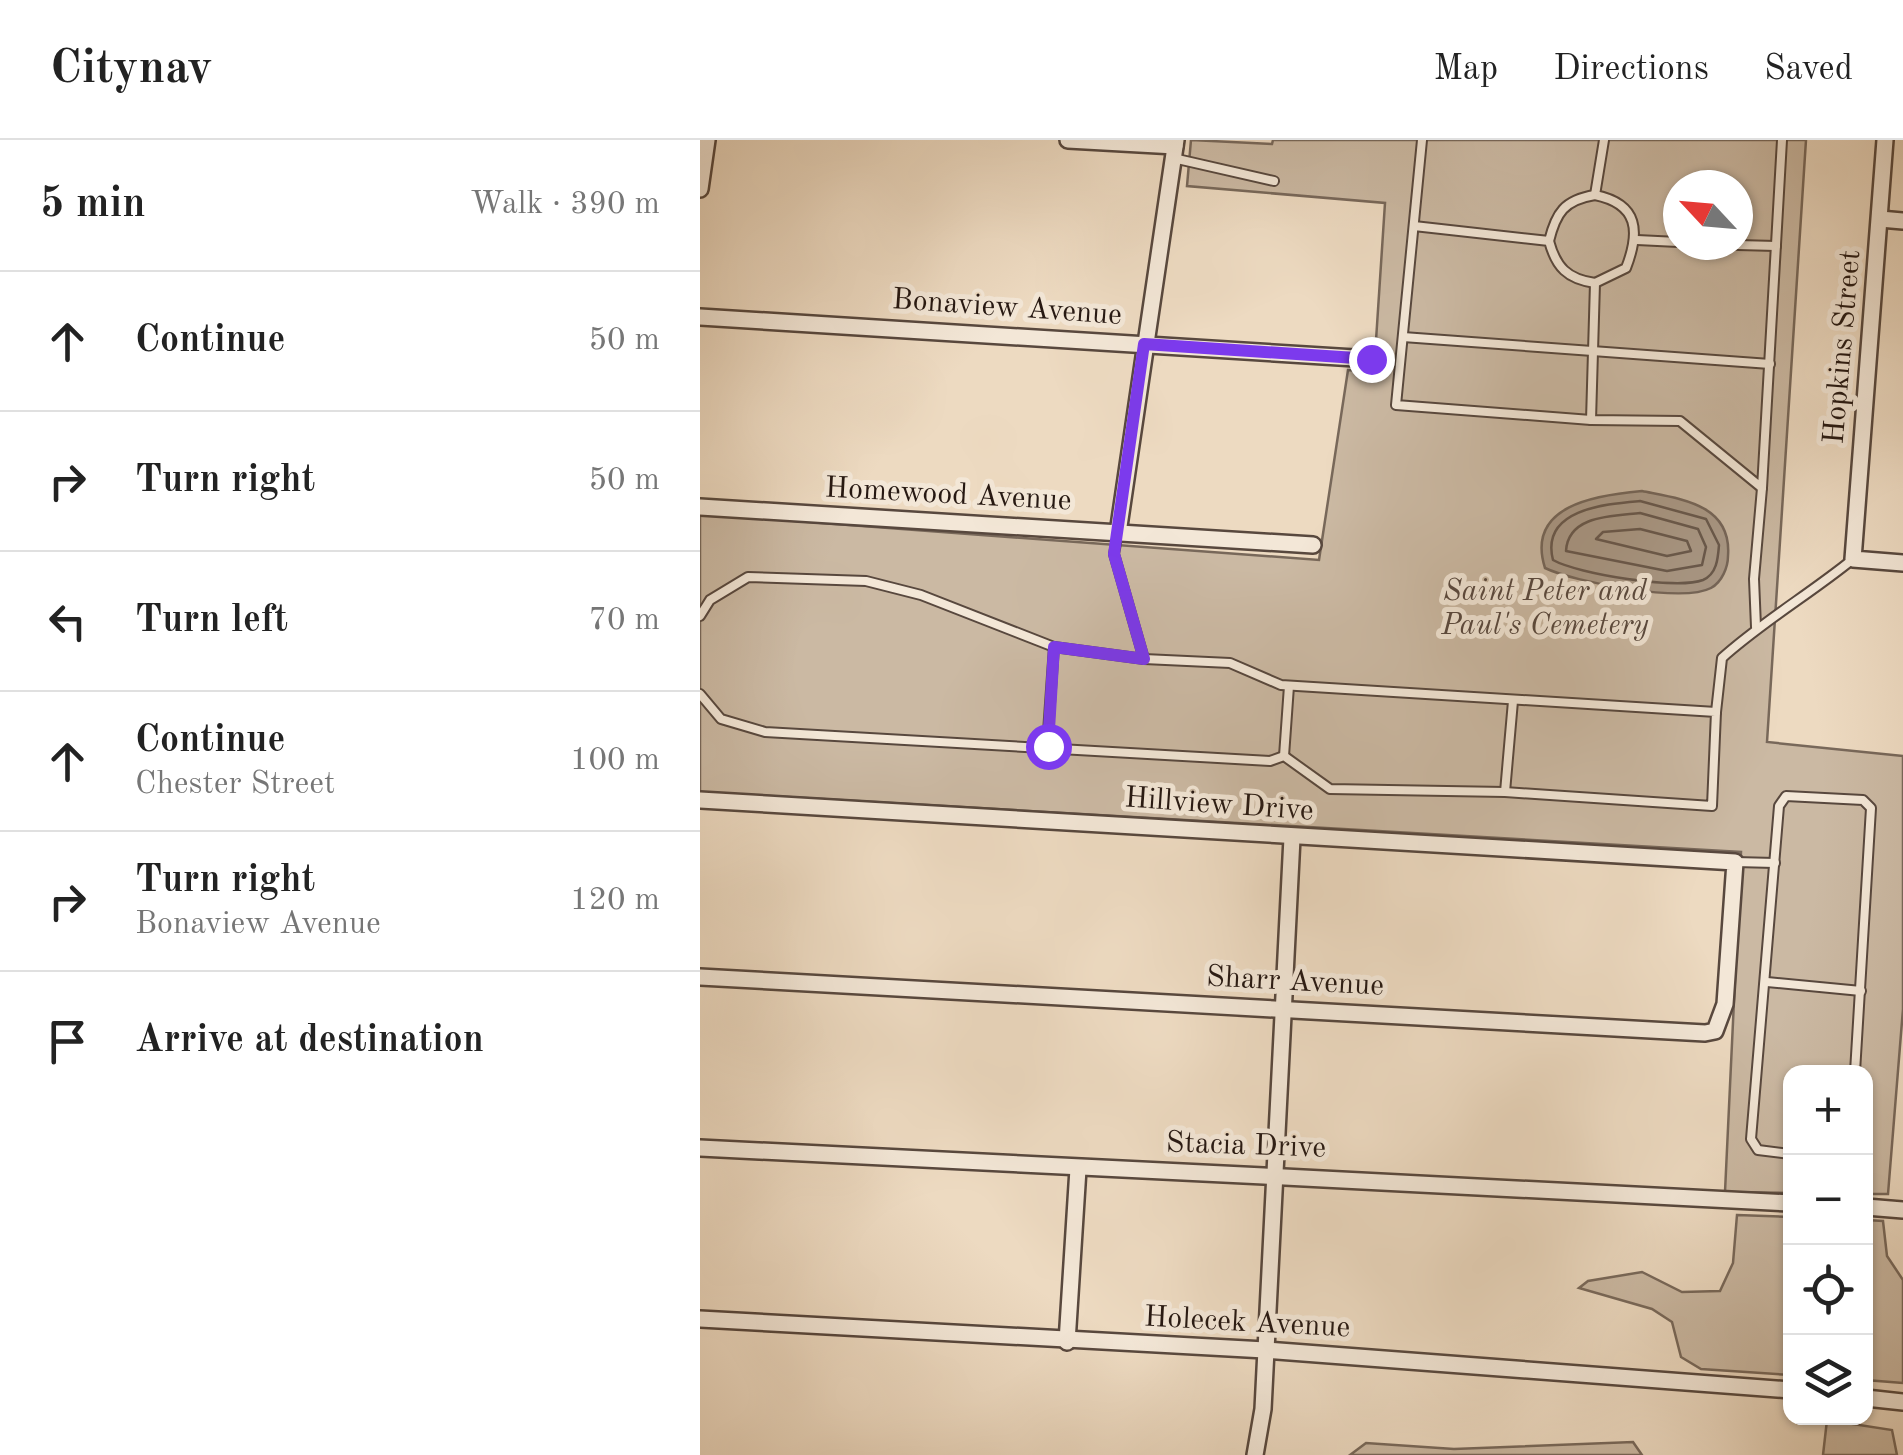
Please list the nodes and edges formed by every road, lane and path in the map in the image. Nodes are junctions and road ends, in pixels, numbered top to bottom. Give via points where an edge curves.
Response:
1 (707, 140) edge
2 (1068, 140) edge
3 (1422, 140) edge
4 (1604, 140) edge
5 (1782, 140) edge
6 (1886, 140) edge
7 (1175, 148) edge
8 (1274, 181) dead end
9 (700, 189) edge
10 (1594, 195) junction
11 (1880, 219) junction
12 (1903, 221) edge
13 (1414, 226) junction
14 (1637, 240) junction
15 (1549, 241) junction
16 (1663, 241) edge
17 (1753, 245) edge
18 (1776, 246) junction
19 (1595, 283) junction
20 (700, 316) edge
21 (1404, 337) junction
22 (1144, 344) junction
23 (1590, 351) junction
24 (1371, 359) dead end
25 (1770, 364) junction
26 (1592, 420) junction
27 (1762, 488) junction
28 (700, 507) edge
29 (1118, 532) junction
30 (1313, 545) dead end
31 (1853, 559) junction
32 (1903, 563) edge
33 (700, 616) edge
34 (1756, 627) junction
35 (1054, 647) junction
36 (1144, 659) junction
37 (1289, 686) junction
38 (700, 694) edge
39 (1513, 701) junction
40 (1716, 712) junction
41 (1048, 746) junction
42 (1284, 756) junction
43 (1505, 792) junction
44 (700, 800) edge
45 (1292, 838) junction
46 (1735, 862) junction
47 (1775, 863) junction
48 (700, 977) edge
49 (1767, 982) junction
50 (1861, 991) junction
51 (1286, 1010) junction
52 (1856, 1065) edge
53 (700, 1148) edge
54 (1783, 1153) edge
55 (1078, 1169) junction
56 (1276, 1173) junction
57 (1783, 1203) edge
58 (1873, 1208) edge
59 (1903, 1210) edge
60 (700, 1319) edge
61 (1067, 1342) junction
62 (1265, 1350) junction
63 (1783, 1389) edge
64 (1873, 1399) edge
65 (1903, 1402) edge
66 (1255, 1455) edge

1 - 9 street
2 - 7 street
3 - 13 lane
4 - 10 lane
5 - 18 lane
6 - 11 street, Hopkins Street
7 - 8 lane
7 - 22 street
10 - 14 lane via 1620,205
10 - 15 lane via 1566,204
11 - 12 street
11 - 31 street, Hopkins Street
13 - 15 lane
13 - 21 lane
14 - 16 lane
14 - 19 lane via 1626,268
15 - 19 lane via 1565,274
17 - 18 lane
18 - 25 lane
19 - 23 lane
20 - 22 street, Bonaview Avenue
21 - 23 lane
21 - 26 lane via 1396,404
22 - 24 street, Bonaview Avenue
22 - 29 street
23 - 25 lane
23 - 26 lane
25 - 27 lane
26 - 27 lane via 1680,422
27 - 34 lane
28 - 29 street, Homewood Avenue
29 - 30 street, Homewood Avenue
29 - 36 lane via 1114,554
31 - 32 street
31 - 34 lane via 1804,600
33 - 35 lane via 710,600 748,577 866,581
34 - 40 lane via 1722,658
35 - 36 lane
35 - 41 lane
36 - 37 lane via 1230,662
37 - 39 lane
37 - 42 lane
38 - 41 lane via 721,718 765,732
39 - 40 lane
39 - 43 lane
40 - 43 lane via 1712,806
41 - 42 lane via 1270,761
42 - 43 lane via 1330,789
44 - 45 street, Hillview Drive
45 - 46 street, Hillview Drive
45 - 51 street
46 - 47 lane
46 - 51 street, Sharr Avenue via 1725,1004 1715,1031
47 - 49 lane
47 - 50 lane via 1779,806 1786,796 1864,800 1871,808
48 - 51 street, Sharr Avenue
49 - 50 lane
49 - 54 lane via 1751,1139 1758,1150
50 - 52 lane
51 - 56 street
53 - 55 street, Stacia Drive
55 - 56 street, Stacia Drive
55 - 61 street
56 - 57 street, Stacia Drive
56 - 62 street
58 - 59 street
60 - 61 street, Holecek Avenue
61 - 62 street, Holecek Avenue
62 - 63 street, Holecek Avenue
62 - 66 street
64 - 65 street

